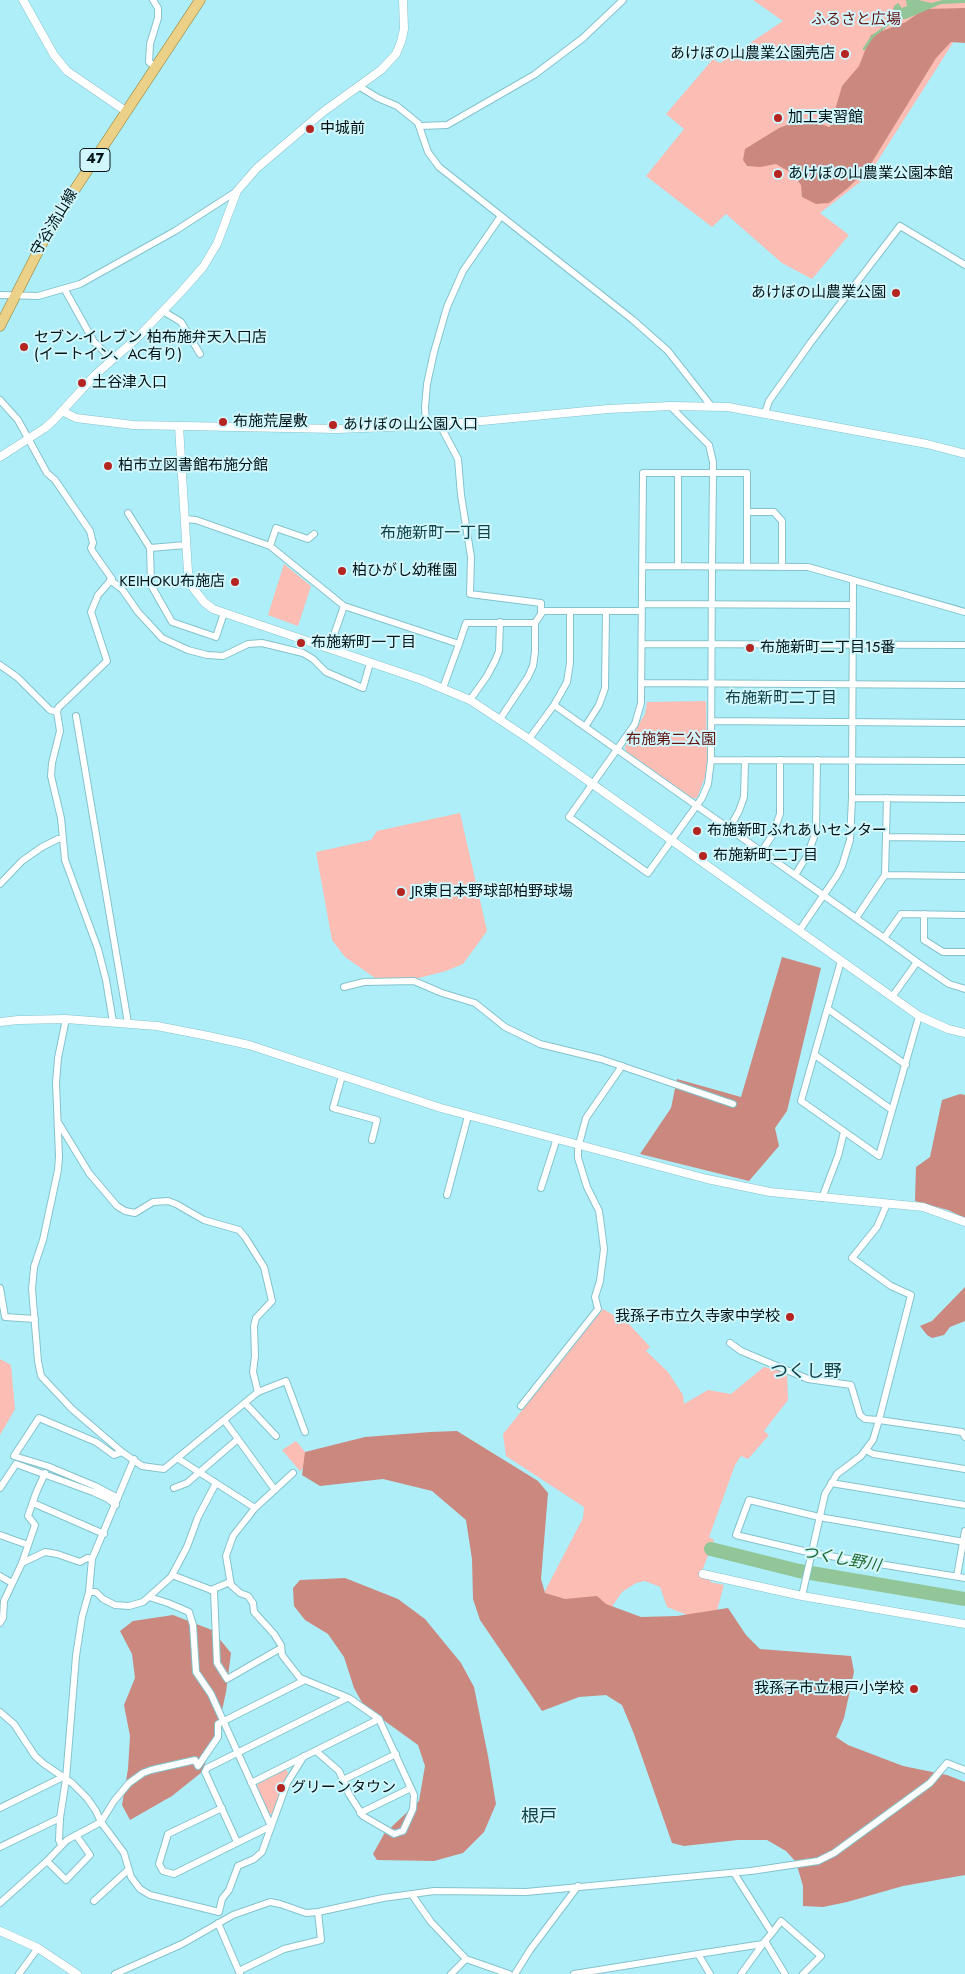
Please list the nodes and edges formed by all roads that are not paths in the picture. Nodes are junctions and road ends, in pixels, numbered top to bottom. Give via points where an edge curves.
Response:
1 (23, 0) edge
2 (153, 0) edge
3 (200, 0) edge
4 (403, 0) edge
5 (623, 0) edge
6 (157, 68) junction
7 (360, 87) junction
8 (127, 112) junction
9 (420, 126) junction
10 (238, 191) junction
11 (501, 216) junction
12 (965, 265) edge
13 (65, 290) junction
14 (0, 295) edge
15 (14, 296) junction
16 (163, 310) junction
17 (0, 326) edge
18 (200, 354) dead end
19 (113, 360) junction
20 (0, 400) edge
21 (670, 406) junction
22 (712, 407) junction
23 (62, 411) junction
24 (765, 413) junction
25 (440, 425) junction
26 (179, 426) junction
27 (426, 426) junction
28 (28, 439) junction
29 (965, 454) edge
30 (0, 457) edge
31 (678, 473) junction
32 (713, 473) junction
33 (748, 512) junction
34 (128, 513) dead end
35 (185, 519) junction
36 (314, 534) dead end
37 (186, 545) junction
38 (270, 546) junction
39 (150, 548) junction
40 (642, 566) junction
41 (678, 566) junction
42 (712, 566) junction
43 (747, 566) junction
44 (782, 566) junction
45 (110, 580) junction
46 (853, 580) junction
47 (642, 604) junction
48 (712, 604) junction
49 (853, 605) junction
50 (344, 606) junction
51 (570, 611) junction
52 (606, 611) junction
53 (641, 611) junction
54 (965, 612) edge
55 (224, 613) junction
56 (541, 615) junction
57 (500, 622) junction
58 (535, 623) junction
59 (459, 644) junction
60 (642, 644) junction
61 (712, 644) junction
62 (853, 644) junction
63 (965, 645) edge
64 (329, 648) junction
65 (370, 662) junction
66 (0, 666) edge
67 (642, 683) junction
68 (712, 683) junction
69 (853, 683) junction
70 (965, 684) edge
71 (443, 688) junction
72 (470, 700) junction
73 (554, 705) junction
74 (58, 712) junction
75 (76, 716) dead end
76 (500, 719) junction
77 (711, 721) junction
78 (852, 722) junction
79 (965, 723) edge
80 (585, 726) junction
81 (529, 739) junction
82 (617, 749) junction
83 (711, 760) junction
84 (745, 760) junction
85 (780, 760) junction
86 (816, 760) junction
87 (852, 760) junction
88 (965, 761) edge
89 (592, 785) junction
90 (852, 798) junction
91 (887, 798) junction
92 (965, 799) edge
93 (697, 806) junction
94 (729, 829) junction
95 (887, 837) junction
96 (63, 838) junction
97 (965, 838) edge
98 (671, 841) junction
99 (762, 852) junction
100 (795, 875) junction
101 (885, 875) junction
102 (965, 876) edge
103 (0, 884) edge
104 (824, 895) junction
105 (924, 914) junction
106 (965, 914) edge
107 (856, 918) junction
108 (799, 931) junction
109 (884, 938) junction
110 (965, 952) edge
111 (841, 961) junction
112 (917, 962) junction
113 (344, 987) dead end
114 (965, 989) edge
115 (892, 997) junction
116 (828, 1009) junction
117 (919, 1016) junction
118 (66, 1018) junction
119 (0, 1022) edge
120 (114, 1022) junction
121 (128, 1023) junction
122 (965, 1033) edge
123 (815, 1055) junction
124 (906, 1065) junction
125 (622, 1066) junction
126 (342, 1076) junction
127 (733, 1104) dead end
128 (892, 1110) junction
129 (468, 1116) junction
130 (58, 1122) junction
131 (844, 1132) junction
132 (557, 1138) junction
133 (372, 1140) dead end
134 (578, 1144) junction
135 (541, 1188) dead end
136 (447, 1195) dead end
137 (822, 1198) junction
138 (886, 1204) junction
139 (965, 1222) edge
140 (0, 1288) edge
141 (35, 1319) junction
142 (730, 1343) dead end
143 (258, 1392) junction
144 (245, 1403) junction
145 (521, 1406) dead end
146 (224, 1420) junction
147 (880, 1420) junction
148 (305, 1432) dead end
149 (276, 1436) dead end
150 (965, 1437) edge
151 (238, 1439) junction
152 (866, 1450) junction
153 (122, 1452) junction
154 (177, 1458) junction
155 (134, 1460) junction
156 (965, 1469) edge
157 (45, 1473) junction
158 (199, 1473) junction
159 (293, 1473) dead end
160 (216, 1483) junction
161 (830, 1483) junction
162 (0, 1488) edge
163 (174, 1488) dead end
164 (275, 1490) junction
165 (117, 1502) junction
166 (33, 1503) junction
167 (965, 1505) edge
168 (255, 1508) junction
169 (819, 1517) junction
170 (965, 1532) edge
171 (104, 1534) junction
172 (0, 1535) edge
173 (964, 1542) edge
174 (28, 1545) junction
175 (812, 1553) junction
176 (92, 1559) junction
177 (22, 1563) junction
178 (703, 1574) dead end
179 (172, 1575) junction
180 (0, 1576) edge
181 (957, 1576) junction
182 (965, 1578) edge
183 (230, 1582) junction
184 (12, 1583) junction
185 (212, 1590) junction
186 (89, 1592) junction
187 (802, 1596) junction
188 (148, 1597) junction
189 (0, 1623) edge
190 (965, 1624) edge
191 (281, 1648) junction
192 (306, 1680) junction
193 (347, 1698) junction
194 (0, 1712) edge
195 (379, 1719) junction
196 (223, 1722) junction
197 (316, 1751) junction
198 (238, 1752) junction
199 (396, 1754) junction
200 (304, 1756) junction
201 (965, 1770) edge
202 (65, 1778) junction
203 (343, 1780) junction
204 (251, 1783) junction
205 (411, 1788) junction
206 (1, 1805) edge
207 (222, 1808) junction
208 (360, 1813) junction
209 (60, 1818) junction
210 (101, 1822) junction
211 (271, 1826) junction
212 (76, 1835) junction
213 (237, 1842) junction
214 (61, 1845) junction
215 (0, 1847) edge
216 (47, 1861) junction
217 (128, 1870) junction
218 (734, 1873) junction
219 (578, 1886) junction
220 (412, 1895) junction
221 (94, 1901) dead end
222 (0, 1903) edge
223 (219, 1912) junction
224 (318, 1912) junction
225 (233, 1915) junction
226 (218, 1923) junction
227 (0, 1931) edge
228 (772, 1933) junction
229 (764, 1942) junction
230 (38, 1948) junction
231 (698, 1954) junction
232 (466, 1959) junction
233 (240, 1973) edge
234 (743, 1973) edge
235 (19, 1974) edge
236 (76, 1974) edge
237 (115, 1974) edge
238 (451, 1974) edge
239 (509, 1974) edge
240 (515, 1974) edge
241 (574, 1974) edge
242 (710, 1974) edge
243 (785, 1974) edge
244 (803, 1974) edge

1 - 8 street via 54,55 67,71
2 - 6 street via 158,8 158,18 150,44 149,62
3 - 6 main road, 守谷流山線 / 47
4 - 7 street via 404,29 396,54
5 - 9 street via 583,38 534,75 447,125
6 - 8 main road, 守谷流山線 / 47
7 - 9 street via 408,114
7 - 10 street via 270,155
8 - 15 main road, 守谷流山線 / 47 via 52,224
9 - 11 street via 428,152 439,167
10 - 13 street via 175,231
10 - 16 street via 217,244 203,267
11 - 22 street via 668,351
11 - 27 street via 463,271 447,307 427,384
12 - 24 street via 900,226 811,342 769,401
13 - 15 street via 38,296
13 - 19 street via 94,342
14 - 15 street
15 - 17 main road, 守谷流山線 / 47
16 - 18 street via 181,322
16 - 19 street
19 - 23 street
20 - 28 street via 18,420
21 - 22 street
21 - 25 street
21 - 32 street via 709,445
22 - 24 street
23 - 26 street via 76,418 114,423
23 - 28 street
24 - 29 street
25 - 27 street
25 - 56 street via 458,459 471,557 470,594 541,603
26 - 27 street via 338,429
26 - 35 street
28 - 30 street
28 - 45 street via 47,473 90,531 94,543 91,548 112,578
31 - 32 street
31 - 40 street via 642,473
31 - 41 street
32 - 33 street via 747,473
32 - 42 street
33 - 43 street
33 - 44 street via 774,512 782,520
34 - 39 street
35 - 37 street
35 - 38 street
36 - 38 street via 308,538 276,528
37 - 39 street
37 - 55 street via 190,584 213,609
38 - 50 street
39 - 55 street via 151,585 172,622 216,637
40 - 41 street
40 - 47 street
41 - 42 street
42 - 43 street
42 - 48 street
43 - 44 street
44 - 46 street via 808,567
45 - 65 street via 122,589 162,638 188,650 223,656 248,644 262,643 304,653 326,672 363,688
45 - 74 street via 98,595 91,612 107,661 58,708
46 - 49 street
46 - 54 street
47 - 48 street
47 - 53 street
48 - 49 street
48 - 61 street
49 - 62 street
50 - 59 street
50 - 64 street
51 - 52 street
51 - 56 street via 543,611
51 - 73 street via 569,671
52 - 53 street
52 - 80 street via 605,688 599,705
53 - 60 street
55 - 64 street
56 - 58 street
57 - 58 street
57 - 59 street via 466,623
57 - 72 street via 499,651
58 - 76 street via 533,666
59 - 71 street
60 - 61 street
60 - 67 street
61 - 62 street
61 - 68 street
62 - 63 street
62 - 69 street
64 - 65 street
65 - 71 street
66 - 74 street via 17,677 50,710
67 - 68 street
67 - 82 street via 638,714
68 - 69 street
68 - 77 street
69 - 70 street
69 - 78 street
71 - 72 street
72 - 76 street
73 - 80 street
73 - 81 street
74 - 96 street via 60,731 51,776
75 - 121 street
76 - 81 street
77 - 78 street
77 - 83 street
78 - 79 street
78 - 87 street
80 - 82 street
81 - 89 street
82 - 89 street
82 - 93 street
83 - 84 street
83 - 93 street via 708,784
84 - 85 street
84 - 94 street via 744,797
85 - 86 street
85 - 99 street via 780,814
86 - 87 street
86 - 100 street via 814,837 808,856
87 - 88 street
87 - 90 street
89 - 98 street
89 - 98 street via 569,818 648,873
90 - 91 street
90 - 104 street via 846,855
91 - 92 street
91 - 95 street
93 - 94 street
93 - 98 street
94 - 99 street
95 - 97 street
95 - 101 street
96 - 103 street via 22,861
96 - 120 street via 65,860 98,949
98 - 108 street
99 - 100 street
100 - 104 street
101 - 102 street
101 - 107 street
104 - 107 street
104 - 108 street
105 - 106 street
105 - 109 street via 901,914
105 - 110 street via 924,940 944,952
107 - 109 street
108 - 111 street
109 - 112 street
111 - 115 street
111 - 116 street
112 - 114 street via 949,984
112 - 115 street
113 - 125 street via 364,982 414,981 475,1003 505,1027 531,1040
115 - 117 street
116 - 123 street
116 - 124 street
117 - 122 street
117 - 124 street
118 - 119 street
118 - 120 street
118 - 130 street via 56,1083
120 - 121 street
121 - 126 street via 249,1045
123 - 128 street
123 - 131 street via 801,1101
124 - 128 street
125 - 127 street
125 - 134 street via 586,1118
126 - 129 street
126 - 133 street via 333,1108 377,1120
128 - 131 street via 879,1156
129 - 132 street
129 - 136 street
130 - 141 street via 58,1170 34,1266
130 - 143 street via 89,1173 121,1209 135,1213 153,1202 168,1201 204,1220 239,1230 245,1237 264,1268 272,1301 256,1318 254,1326 252,1372
131 - 137 street
132 - 134 street
132 - 135 street
134 - 137 street via 722,1182
134 - 145 street via 578,1158 587,1187 599,1211 604,1249 595,1297 598,1309
137 - 138 street
138 - 139 street via 923,1207
138 - 147 street via 877,1227 852,1258 891,1286 911,1295
140 - 141 street via 5,1317
141 - 153 street via 42,1376 72,1409
142 - 147 street via 741,1351 808,1379 851,1385 860,1415 865,1419
143 - 144 street
143 - 148 street via 286,1381
144 - 146 street
144 - 149 street
146 - 151 street
146 - 154 street
147 - 150 street via 962,1432
147 - 152 street
151 - 158 street
151 - 164 street
152 - 156 street via 873,1454
152 - 161 street
153 - 155 street
153 - 165 street via 114,1455 96,1442 39,1418 14,1456 95,1486
154 - 155 street via 164,1469 142,1466
154 - 158 street
155 - 165 street
157 - 162 street via 16,1464
157 - 165 street
157 - 166 street
158 - 160 street
158 - 163 street via 188,1483
159 - 164 street
160 - 168 street
160 - 179 street
161 - 167 street
161 - 169 street
164 - 168 street
165 - 171 street
166 - 171 street
166 - 174 street via 28,1516 35,1525
168 - 183 street via 233,1536 226,1556
169 - 173 street
169 - 175 street
169 - 175 street via 749,1500 736,1535
170 - 173 street
171 - 176 street
172 - 174 street
173 - 181 street
174 - 177 street
175 - 181 street
175 - 187 street
176 - 177 street via 80,1562 45,1552
176 - 186 street
177 - 184 street
178 - 187 street
179 - 185 street
179 - 188 street
180 - 184 street
181 - 182 street
183 - 185 street
183 - 191 street via 240,1593 248,1596 254,1612 274,1634
184 - 189 street via 4,1600
185 - 191 street via 216,1663 227,1680
186 - 188 street via 96,1592 103,1600 115,1605 129,1606
186 - 202 street via 76,1656
187 - 190 street
188 - 196 street via 189,1612 194,1625 196,1672 212,1694
191 - 192 street via 289,1665
192 - 193 street
192 - 196 street
193 - 195 street
193 - 198 street
194 - 202 street via 14,1724 36,1756
195 - 197 street
195 - 199 street
196 - 198 street
196 - 210 street via 218,1724 215,1744 198,1766 195,1760 143,1773 120,1793
197 - 200 street
197 - 203 street via 339,1770
198 - 204 street
198 - 207 street via 207,1768
199 - 203 street
199 - 205 street
200 - 204 street
200 - 211 street via 287,1783
201 - 218 street via 947,1763 930,1783 834,1854 818,1861
202 - 206 street
202 - 209 street
202 - 210 street via 83,1794
203 - 208 street
204 - 211 street
205 - 208 street
205 - 208 street via 413,1809 403,1831 394,1834
207 - 213 street
207 - 213 street via 168,1834 159,1864 163,1871 174,1874
209 - 214 street
209 - 215 street
210 - 212 street
210 - 217 street via 124,1853
211 - 213 street
211 - 223 street via 262,1852 238,1866
212 - 214 street
212 - 216 street via 90,1855 66,1880
214 - 216 street
216 - 222 street
217 - 221 street
217 - 223 street via 134,1883 150,1895
218 - 219 street
218 - 228 street
219 - 220 street via 526,1892 434,1890
219 - 240 street
220 - 224 street
220 - 232 street via 431,1922
223 - 225 street
224 - 225 street via 270,1902
224 - 233 street via 321,1940 284,1949
225 - 226 street
226 - 233 street
226 - 237 street via 182,1944
227 - 230 street
228 - 229 street
228 - 244 street via 781,1921 821,1956
229 - 231 street
229 - 234 street
229 - 243 street
230 - 235 street
230 - 236 street
231 - 241 street
231 - 242 street
232 - 238 street
232 - 239 street

